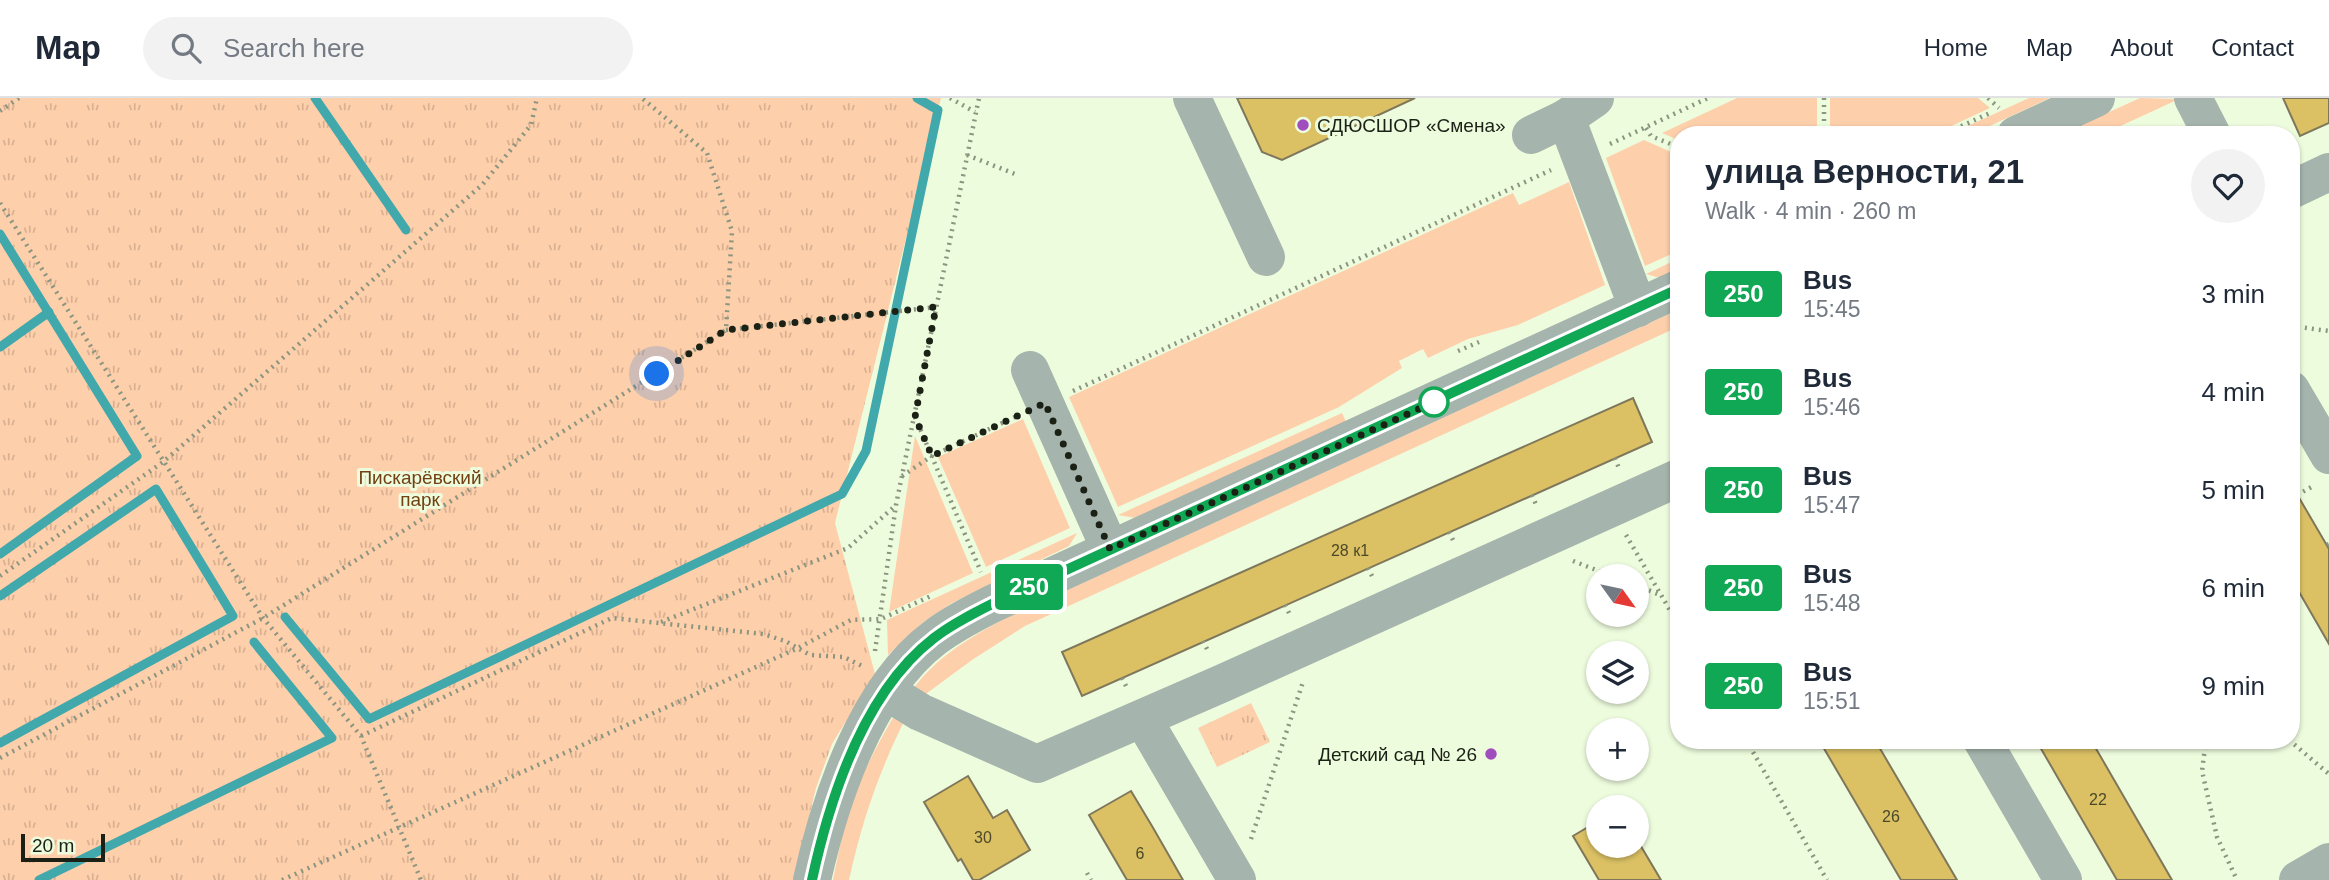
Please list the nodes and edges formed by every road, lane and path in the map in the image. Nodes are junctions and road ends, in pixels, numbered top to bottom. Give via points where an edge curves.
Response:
1 (19, 98) edge
2 (537, 98) edge
3 (642, 98) edge
4 (950, 98) edge
5 (979, 98) edge
6 (1192, 98) edge
7 (1708, 98) edge
8 (1824, 98) edge
9 (1988, 98) edge
10 (2096, 98) edge
11 (2193, 98) edge
12 (1581, 108) edge
13 (0, 111) edge
14 (975, 112) junction
15 (2008, 116) edge
16 (1824, 126) edge
17 (1973, 126) edge
18 (2207, 126) edge
19 (1646, 128) junction
20 (1531, 135) dead end
21 (1670, 143) edge
22 (967, 155) junction
23 (1582, 156) junction
24 (2329, 172) edge
25 (1015, 174) dead end
26 (2300, 186) edge
27 (0, 204) edge
28 (1266, 257) dead end
29 (1670, 293) edge
30 (936, 307) junction
31 (1637, 308) junction
32 (2300, 327) edge
33 (726, 330) junction
34 (2329, 331) edge
35 (1483, 341) dead end
36 (1447, 356) dead end
37 (1037, 387) junction
38 (2300, 405) edge
39 (915, 417) junction
40 (2329, 454) edge
41 (932, 456) junction
42 (163, 462) junction
43 (902, 477) junction
44 (1670, 482) edge
45 (896, 505) junction
46 (1611, 509) junction
47 (1110, 549) junction
48 (994, 568) dead end
49 (0, 576) edge
50 (1649, 590) edge
51 (944, 591) dead end
52 (1661, 595) junction
53 (1670, 611) edge
54 (263, 618) junction
55 (881, 619) junction
56 (660, 622) junction
57 (1317, 641) junction
58 (796, 649) junction
59 (879, 680) junction
60 (1143, 719) junction
61 (360, 736) junction
62 (1751, 749) edge
63 (1987, 749) edge
64 (2205, 749) edge
65 (2300, 749) edge
66 (0, 758) edge
67 (2329, 774) edge
68 (400, 826) junction
69 (1250, 840) dead end
70 (2329, 862) edge
71 (815, 863) edge
72 (1087, 873) dead end
73 (282, 880) edge
74 (421, 880) edge
75 (1091, 880) edge
76 (1237, 880) edge
77 (1827, 880) edge
78 (2063, 880) edge
79 (2236, 880) edge
80 (2298, 880) edge

1 - 13 path
2 - 42 path via 531,125 482,185
3 - 33 path via 707,153 732,231
4 - 14 path
5 - 14 path
6 - 28 street
7 - 19 path
8 - 16 path
9 - 15 path
10 - 15 street
11 - 18 street
12 - 20 street
12 - 23 street
14 - 22 path
15 - 17 path
19 - 21 path
19 - 23 path
22 - 25 path
22 - 30 path
23 - 31 street
23 - 37 path
24 - 26 street
27 - 42 path
29 - 31 street
30 - 33 path
30 - 39 path
31 - 47 street
32 - 34 path
33 - 54 path
35 - 36 path
37 - 41 path
37 - 47 street
38 - 40 street
39 - 41 path
39 - 43 path
41 - 43 path
41 - 48 path via 982,573
42 - 49 path
42 - 54 path
43 - 45 path
44 - 46 street
45 - 55 path
45 - 56 path via 848,548
46 - 52 path
46 - 57 street via 1490,570
47 - 59 street via 960,621
50 - 52 path
51 - 55 path
52 - 53 path
54 - 61 path
54 - 66 path
55 - 58 path via 851,620
55 - 59 path
56 - 58 path via 763,634
56 - 61 path via 612,618
57 - 60 street
57 - 69 path
58 - 59 path via 810,655 844,657
58 - 68 path
59 - 60 street via 920,712 1037,764
59 - 71 street
60 - 76 street
61 - 68 path
62 - 77 path
63 - 78 street
64 - 79 path via 2202,771 2217,837
65 - 67 path
68 - 73 path
68 - 74 path
70 - 80 street
72 - 75 path

